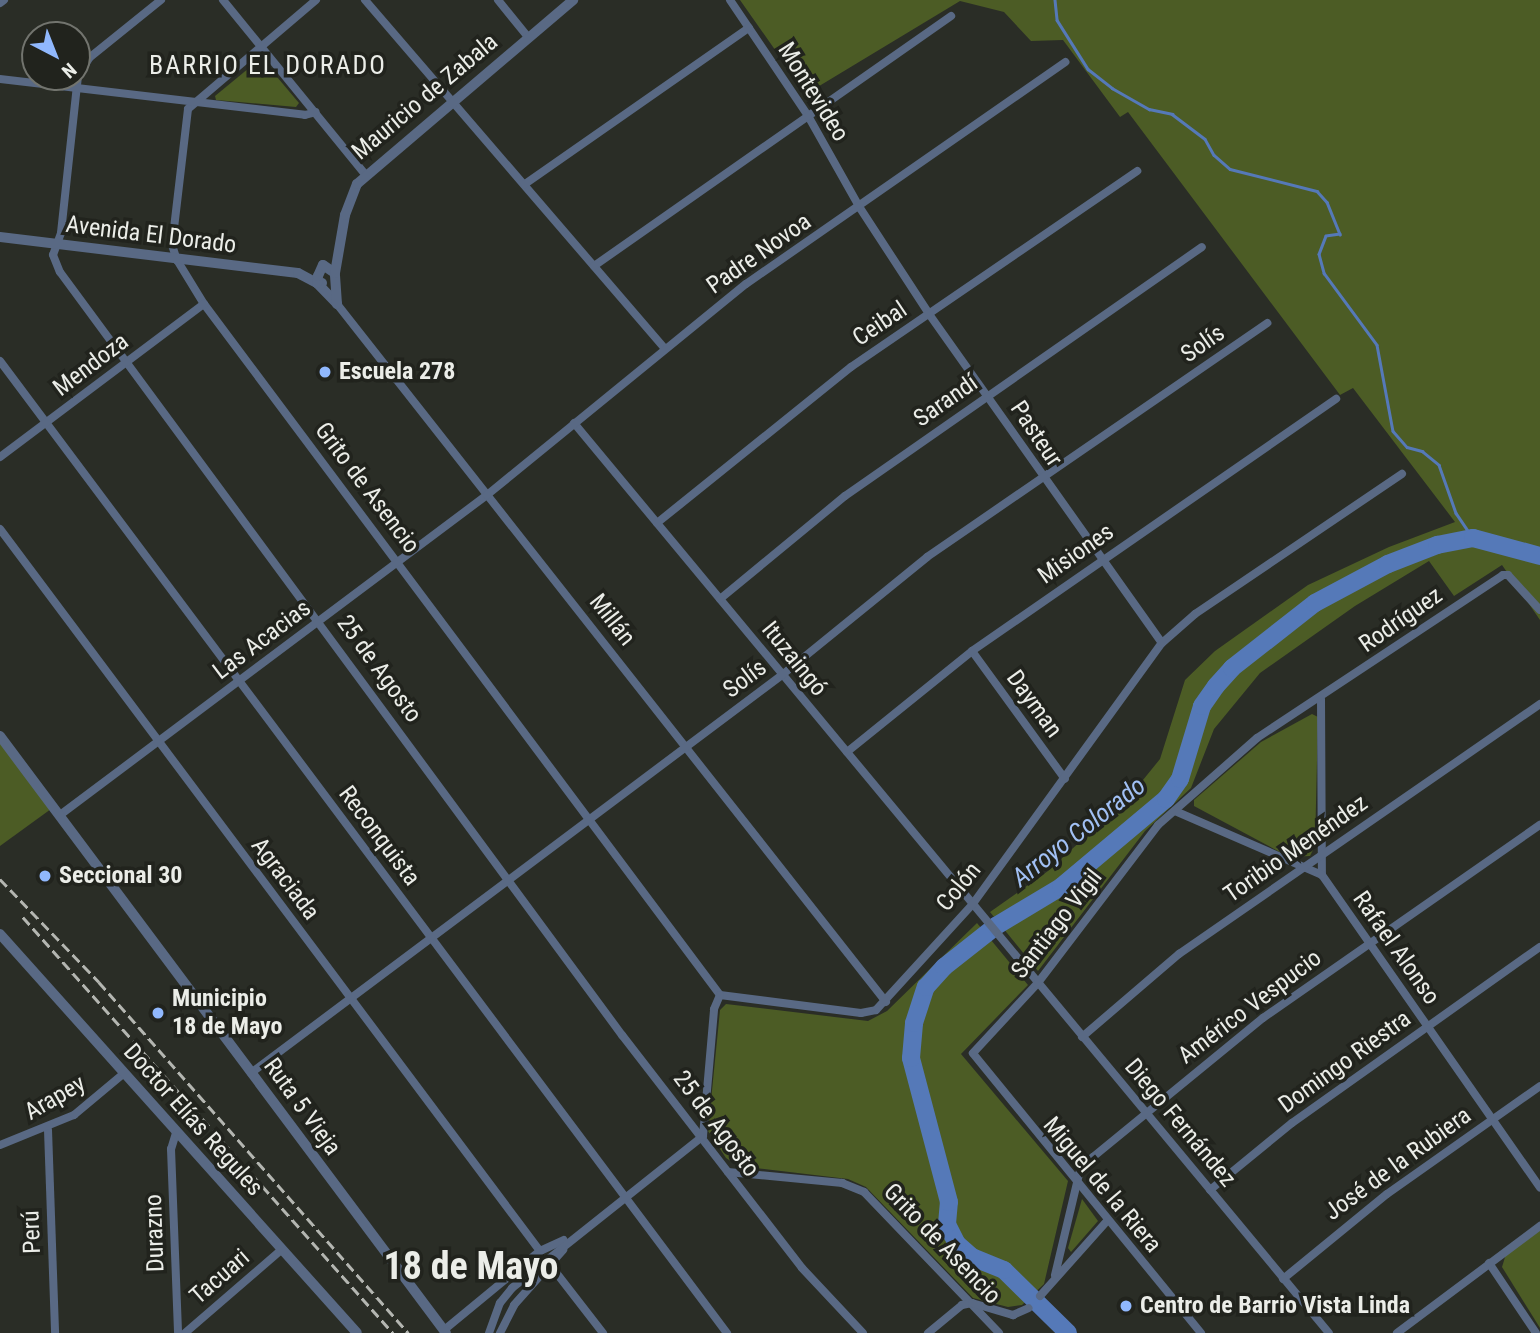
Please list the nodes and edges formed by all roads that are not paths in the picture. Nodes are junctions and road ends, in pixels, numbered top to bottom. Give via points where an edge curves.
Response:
1 (161, 0) edge
2 (223, 0) edge
3 (316, 0) edge
4 (365, 0) edge
5 (498, 0) edge
6 (573, 0) edge
7 (730, 0) edge
8 (951, 16) dead end
9 (749, 28) junction
10 (528, 37) junction
11 (261, 46) junction
12 (91, 56) edge
13 (1066, 62) dead end
14 (0, 79) edge
15 (21, 82) edge
16 (76, 91) edge
17 (91, 91) edge
18 (453, 101) junction
19 (192, 102) junction
20 (316, 112) junction
21 (807, 114) junction
22 (1137, 171) dead end
23 (365, 174) junction
24 (525, 184) junction
25 (860, 208) junction
26 (0, 237) edge
27 (57, 245) junction
28 (1202, 247) dead end
29 (340, 248) junction
30 (177, 260) junction
31 (323, 265) junction
32 (594, 266) junction
33 (298, 273) junction
34 (335, 276) junction
35 (317, 283) junction
36 (204, 304) junction
37 (337, 304) junction
38 (929, 314) junction
39 (1267, 323) dead end
40 (664, 348) junction
41 (0, 361) edge
42 (126, 363) junction
43 (986, 396) junction
44 (1336, 400) dead end
45 (46, 422) junction
46 (574, 424) junction
47 (0, 457) edge
48 (1402, 474) dead end
49 (1043, 479) junction
50 (487, 495) junction
51 (657, 523) junction
52 (0, 529) edge
53 (1101, 559) junction
54 (398, 562) junction
55 (720, 599) junction
56 (1540, 610) edge
57 (319, 620) junction
58 (1162, 643) junction
59 (972, 652) junction
60 (782, 675) junction
61 (240, 681) junction
62 (1321, 699) junction
63 (1540, 704) edge
64 (0, 736) edge
65 (157, 741) junction
66 (685, 748) junction
67 (847, 752) junction
68 (1065, 779) junction
69 (1175, 811) junction
70 (60, 815) junction
71 (590, 818) junction
72 (1540, 825) edge
73 (1322, 856) junction
74 (1305, 867) junction
75 (1322, 875) junction
76 (509, 878) junction
77 (972, 905) junction
78 (0, 934) edge
79 (431, 938) junction
80 (1001, 939) joint
81 (1368, 943) junction
82 (1540, 947) edge
83 (1037, 984) junction
84 (720, 995) junction
85 (351, 998) junction
86 (886, 1002) junction
87 (1427, 1026) junction
88 (1082, 1037) junction
89 (975, 1061) joint
90 (251, 1073) junction
91 (123, 1074) junction
92 (1540, 1086) edge
93 (1146, 1113) junction
94 (1492, 1119) junction
95 (48, 1129) junction
96 (176, 1133) junction
97 (703, 1136) junction
98 (0, 1145) edge
99 (728, 1172) junction
100 (1077, 1186) junction
101 (1540, 1188) edge
102 (1210, 1190) junction
103 (624, 1197) junction
104 (1107, 1221) junction
105 (1540, 1226) edge
106 (575, 1236) junction
107 (281, 1250) junction
108 (540, 1251) junction
109 (1489, 1263) junction
110 (551, 1266) junction
111 (1055, 1275) junction
112 (1283, 1279) junction
113 (1040, 1296) dead end
114 (972, 1303) junction
115 (1029, 1308) dead end
116 (445, 1331) edge
117 (55, 1333) edge
118 (178, 1333) edge
119 (185, 1333) edge
120 (357, 1333) edge
121 (489, 1333) edge
122 (500, 1333) edge
123 (603, 1333) edge
124 (727, 1333) edge
125 (863, 1333) edge
126 (928, 1333) edge
127 (999, 1333) edge
128 (1201, 1333) edge
129 (1329, 1333) edge
130 (1397, 1333) edge
131 (1536, 1333) edge

1 - 12 street, 25 de Agosto
2 - 11 street
3 - 11 street
4 - 18 street
5 - 10 street
6 - 10 street, Mauricio de Zabala
7 - 9 street, Montevideo
8 - 21 street
9 - 21 street, Montevideo
9 - 24 street
10 - 18 street, Mauricio de Zabala
11 - 19 street
11 - 20 street
13 - 25 street, Padre Novoa
14 - 15 street
16 - 27 street, 25 de Agosto
17 - 19 street
18 - 23 street, Mauricio de Zabala
18 - 24 street
19 - 20 street via 305,116
19 - 30 street, Grito de Asencio via 186,116 172,245
20 - 23 street
21 - 25 street, Montevideo
21 - 32 street
22 - 38 street, Ceibal
23 - 29 street, Mauricio de Zabala via 349,195
24 - 32 street
25 - 38 street, Pasteur
25 - 40 street, Padre Novoa via 747,284
26 - 27 street, Avenida El Dorado
27 - 30 street, Avenida El Dorado
27 - 42 street, 25 de Agosto via 53,255 60,272
28 - 43 street, Sarandí
29 - 31 street
29 - 34 street, Mauricio de Zabala
30 - 33 street, Avenida El Dorado
30 - 36 street, Grito de Asencio
31 - 33 street
31 - 34 street
31 - 35 street
32 - 40 street
33 - 35 street, Millán
34 - 35 street
34 - 37 street, Mauricio de Zabala
35 - 37 street, Millán
36 - 42 street, Mendoza
36 - 54 street, Grito de Asencio
37 - 50 street, Millán
38 - 43 street, Pasteur
38 - 51 street, Ceibal via 810,398
39 - 49 street, Solís
40 - 46 street, Padre Novoa
41 - 45 street, Reconquista
42 - 45 street, Mendoza
42 - 57 street, 25 de Agosto
43 - 49 street, Pasteur
43 - 55 street, Sarandí via 845,496
44 - 53 street, Misiones
45 - 47 street, Mendoza
45 - 61 street, Reconquista
46 - 50 street, Padre Novoa
46 - 51 street, Ituzaingó
48 - 58 street, Colón via 1195,614
49 - 53 street, Pasteur
49 - 60 street, Solís via 927,556
50 - 54 street, Las Acacias
50 - 66 street, Millán
51 - 55 street, Ituzaingó
52 - 65 street, Agraciada
53 - 58 street, Pasteur
53 - 59 street, Misiones
54 - 57 street, Las Acacias
54 - 71 street, Grito de Asencio
55 - 60 street, Ituzaingó
56 - 62 street, Rodríguez via 1503,575
57 - 61 street, Las Acacias
57 - 76 street, 25 de Agosto
58 - 68 street, Colón
59 - 67 street, Misiones
59 - 68 street, Dayman
60 - 66 street, Solís
60 - 67 street, Ituzaingó
61 - 65 street, Las Acacias
61 - 79 street, Reconquista
62 - 69 street, Santiago Vigil via 1257,738
62 - 73 street, Rafael Alonso
63 - 73 street, Toribio Menéndez
64 - 70 street, Ruta 5 Vieja
65 - 70 street, Las Acacias
65 - 85 street, Agraciada
66 - 71 street, Solís
66 - 86 street, Millán
67 - 77 street, Ituzaingó
68 - 77 street, Colón
69 - 74 street
69 - 83 street, Santiago Vigil via 1158,825
70 - 90 street, Ruta 5 Vieja
71 - 76 street, Solís
71 - 84 street, Grito de Asencio
72 - 81 street, Américo Vespucio
73 - 74 street, Toribio Menéndez
73 - 75 street, Rafael Alonso
74 - 75 street
74 - 88 street, Toribio Menéndez via 1179,954
75 - 81 street, Rafael Alonso
76 - 79 street, Solís
76 - 97 street, 25 de Agosto via 622,1035
77 - 80 street, Ituzaingó
77 - 86 street, Colón
78 - 91 street, Doctor Elías Regules
79 - 85 street, Solís
79 - 103 street, Reconquista
80 - 83 street, Diego Fernández
81 - 87 street, Rafael Alonso
81 - 93 street, Américo Vespucio via 1263,1018
82 - 87 street, Domingo Riestra
83 - 88 street, Diego Fernández
83 - 89 street, Santiago Vigil via 975,1049
84 - 86 street via 861,1013
84 - 97 street via 714,1009
85 - 90 street, Solís
85 - 108 street, Agraciada
87 - 94 street, Rafael Alonso
87 - 102 street, Domingo Riestra
88 - 93 street, Diego Fernández
89 - 100 street, Miguel de la Riera
90 - 116 street, Ruta 5 Vieja
91 - 95 street, Arapey via 74,1115
91 - 96 street, Doctor Elías Regules
92 - 94 street, José de la Rubiera
93 - 100 street, Américo Vespucio via 1093,1157 1079,1174
93 - 102 street, Diego Fernández
94 - 101 street, Rafael Alonso
94 - 112 street, José de la Rubiera via 1387,1194
95 - 98 street, Arapey
95 - 117 street, Perú
96 - 107 street, Doctor Elías Regules
96 - 118 street, Durazno via 171,1149
97 - 99 street, 25 de Agosto
97 - 103 street
99 - 114 street, Grito de Asencio via 842,1183 864,1192
99 - 125 street, 25 de Agosto via 802,1268
100 - 104 street, Miguel de la Riera
100 - 111 street, Américo Vespucio
102 - 112 street, Diego Fernández
103 - 106 street
103 - 124 street, Reconquista
104 - 111 street, Américo Vespucio
104 - 128 street, Miguel de la Riera
105 - 109 street
106 - 108 street
106 - 110 street
106 - 121 street via 512,1287 499,1303
107 - 119 street, Tacuari
107 - 120 street, Doctor Elías Regules
108 - 116 street
109 - 130 street
109 - 131 street
110 - 122 street via 514,1304
110 - 123 street
111 - 113 street, Américo Vespucio
112 - 129 street, Diego Fernández
114 - 115 street via 1013,1315
114 - 126 street via 950,1312
114 - 127 street, Grito de Asencio

